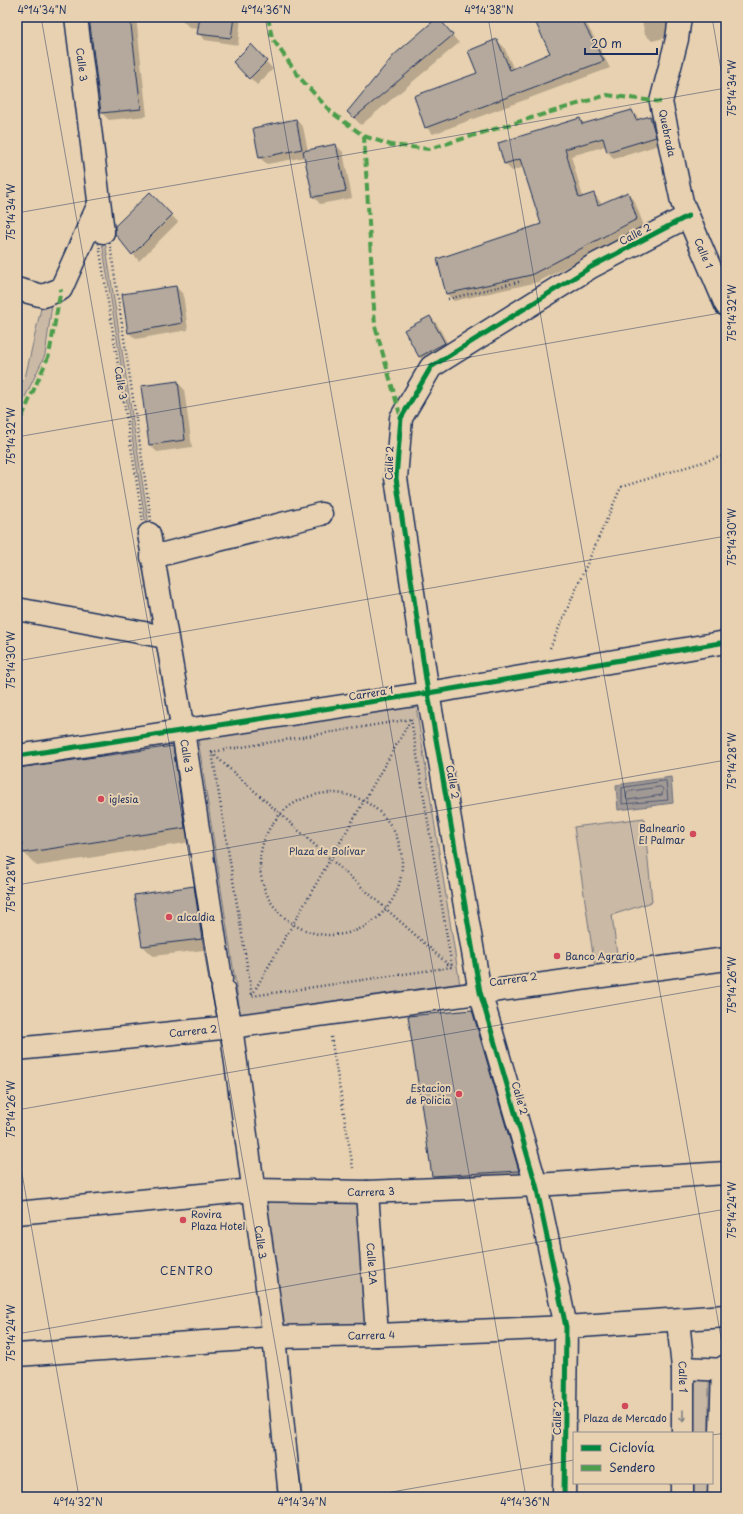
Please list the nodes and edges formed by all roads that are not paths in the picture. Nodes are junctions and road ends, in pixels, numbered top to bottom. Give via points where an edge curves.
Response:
1 (76, 17) edge
2 (680, 17) edge
3 (98, 206) junction
4 (685, 209) junction
5 (103, 232) road end
6 (17, 289) edge
7 (726, 305) edge
8 (321, 514) dead end
9 (149, 534) road end
10 (152, 557) junction
11 (17, 609) edge
12 (165, 637) junction
13 (726, 642) edge
14 (428, 693) junction
15 (183, 731) junction
16 (17, 756) edge
17 (726, 959) edge
18 (480, 992) junction
19 (231, 1027) junction
20 (17, 1049) edge
21 (726, 1173) edge
22 (536, 1184) junction
23 (253, 1190) junction
24 (362, 1192) junction
25 (17, 1213) edge
26 (726, 1316) edge
27 (678, 1321) junction
28 (566, 1327) junction
29 (377, 1335) junction
30 (274, 1337) junction
31 (17, 1356) edge
32 (683, 1368) junction
33 (725, 1368) edge
34 (683, 1432) edge
35 (682, 1484) edge
36 (290, 1497) edge
37 (564, 1497) edge
38 (682, 1497) edge
39 (719, 1497) edge

1 - 3 street, Calle 3
2 - 4 street, Quebrada via 661,102
3 - 5 street, Calle 3
3 - 6 street via 61,289 43,296
4 - 7 street, Calle 1
4 - 14 street, Calle 2 via 431,367 400,418 396,478
8 - 10 street
9 - 10 street, Calle 3
10 - 12 street, Calle 3
11 - 12 street
12 - 15 street, Calle 3
13 - 14 street, Carrera 1
14 - 15 street, Carrera 1
14 - 18 street, Calle 2
15 - 16 street, Carrera 1
15 - 19 street, Calle 3 via 222,984
17 - 18 street, Carrera 2
18 - 19 street, Carrera 2
18 - 22 street, Calle 2
19 - 20 street, Carrera 2
19 - 23 street, Calle 3
21 - 22 street, Carrera 3
22 - 24 street, Carrera 3
22 - 28 street, Calle 2
23 - 24 street, Carrera 3
23 - 25 street, Carrera 3
23 - 30 street, Calle 3
24 - 29 street, Calle 2A
26 - 27 street, Carrera 4
27 - 28 street, Carrera 4
27 - 32 street, Calle 1
28 - 29 street, Carrera 4
28 - 37 street, Calle 2
29 - 30 street, Carrera 4
30 - 31 street, Carrera 4
30 - 36 street, Calle 3
32 - 33 street
32 -> 34 street, Calle 1
33 - 39 street
35 - 38 street

